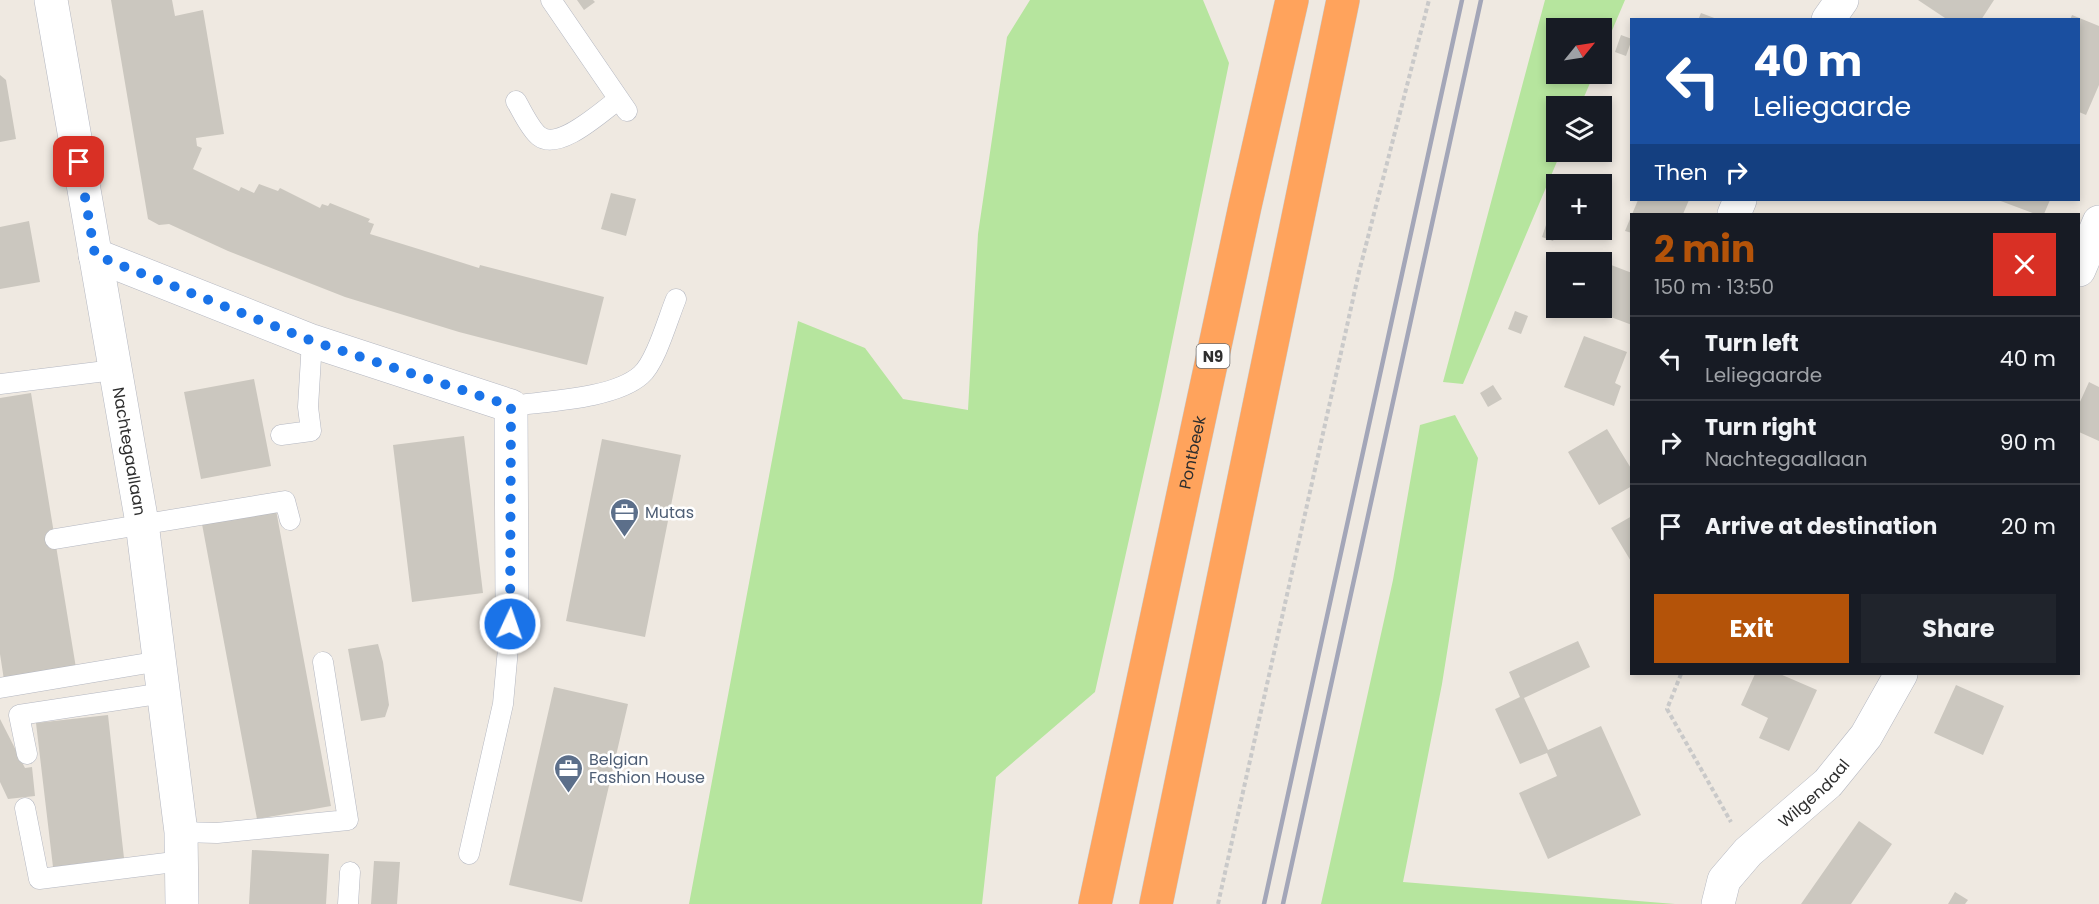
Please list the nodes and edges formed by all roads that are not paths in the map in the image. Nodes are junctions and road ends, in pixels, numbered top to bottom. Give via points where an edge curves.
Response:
1 (51, 0) edge
2 (551, 0) edge
3 (1292, 0) edge
4 (1343, 0) edge
5 (1842, 0) edge
6 (1829, 18) edge
7 (516, 101) dead end
8 (2099, 222) edge
9 (95, 255) junction
10 (2080, 268) edge
11 (676, 299) dead end
12 (312, 341) junction
13 (114, 370) junction
14 (0, 384) edge
15 (511, 406) junction
16 (281, 435) dead end
17 (290, 520) dead end
18 (142, 523) junction
19 (55, 539) dead end
20 (512, 604) joint
21 (160, 660) junction
22 (323, 662) dead end
23 (1900, 675) edge
24 (0, 688) edge
25 (164, 693) junction
26 (27, 754) dead end
27 (25, 808) dead end
28 (182, 847) junction
29 (469, 854) dead end
30 (350, 872) dead end
31 (182, 904) edge
32 (348, 904) edge
33 (1095, 904) edge
34 (1156, 904) edge
35 (1718, 904) edge

1 - 9 street, Nachtegaallaan
2 - 7 lane via 623,105 560,140 550,141 538,136
3 - 33 highway, Pontbeek / N9
4 - 34 highway
5 - 6 street
8 - 10 street
9 - 12 street
9 - 13 street, Nachtegaallaan
11 - 15 lane via 642,374 603,392
12 - 15 street
12 - 16 lane via 308,407 311,431
13 - 14 lane
13 - 18 street, Nachtegaallaan
15 - 20 street
17 - 18 lane via 285,501
18 - 19 lane
18 - 21 street, Nachtegaallaan
20 - 29 lane via 503,704
21 - 24 lane
21 - 25 street, Nachtegaallaan
22 - 28 lane via 348,820 217,833
23 - 35 street, Wilgendaal via 1866,736 1828,783 1748,852 1724,880
25 - 26 lane via 19,715
25 - 28 street, Nachtegaallaan
27 - 28 lane via 39,879
28 - 31 street, Nachtegaallaan
30 - 32 lane

